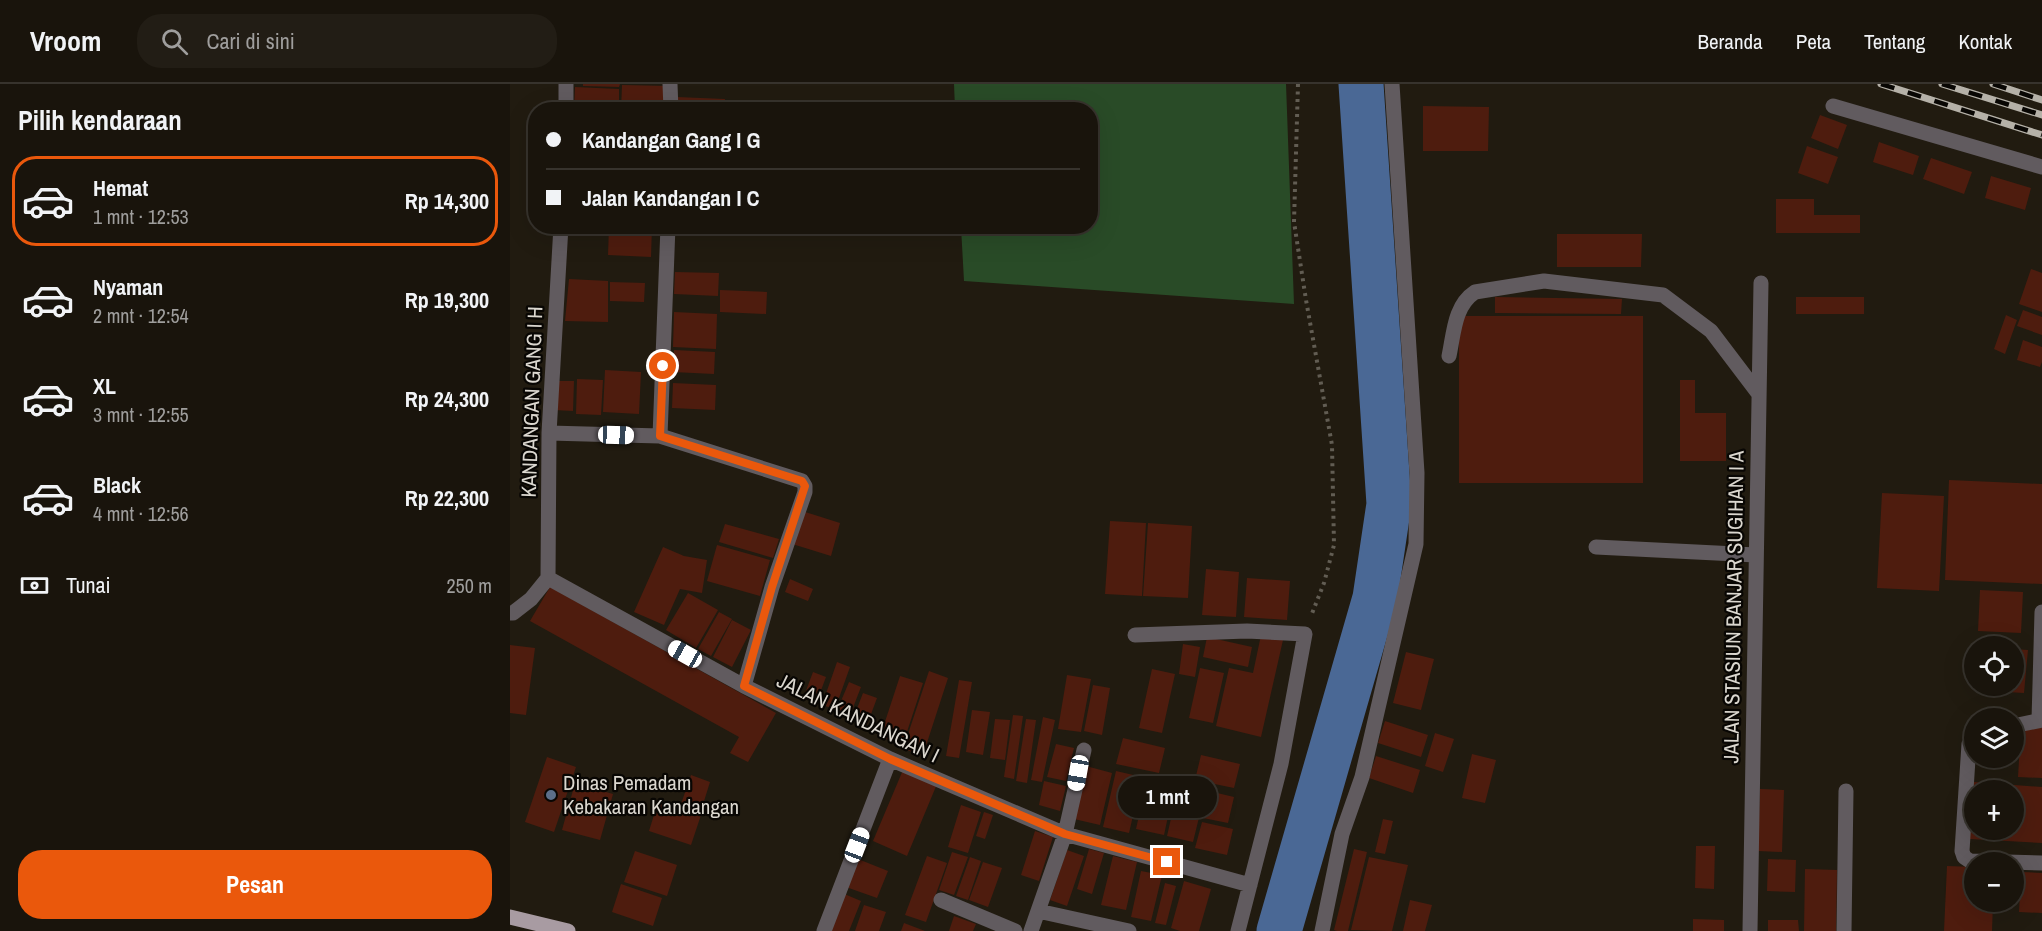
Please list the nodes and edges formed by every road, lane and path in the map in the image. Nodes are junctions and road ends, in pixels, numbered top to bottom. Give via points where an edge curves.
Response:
1 (566, 84) edge
2 (670, 84) edge
3 (1298, 84) edge
4 (1392, 84) edge
5 (566, 102) edge
6 (671, 102) edge
7 (1833, 106) dead end
8 (2042, 167) edge
9 (561, 234) edge
10 (668, 234) edge
11 (1761, 284) dead end
12 (1449, 356) dead end
13 (1758, 393) junction
14 (549, 433) junction
15 (660, 436) junction
16 (1596, 547) dead end
17 (1756, 555) junction
18 (548, 578) junction
19 (2042, 612) edge
20 (510, 613) edge
21 (1135, 634) dead end
22 (1305, 634) junction
23 (744, 686) junction
24 (2041, 720) edge
25 (2024, 724) edge
26 (1084, 750) dead end
27 (890, 759) junction
28 (1968, 768) edge
29 (1846, 791) dead end
30 (1065, 834) junction
31 (2042, 863) edge
32 (1250, 885) junction
33 (941, 900) dead end
34 (1038, 912) junction
35 (510, 917) edge
36 (568, 931) edge
37 (824, 931) edge
38 (1015, 931) edge
39 (1031, 931) edge
40 (1129, 931) edge
41 (1238, 931) edge
42 (1322, 931) edge
43 (1750, 931) edge
44 (1844, 931) edge

1 - 5 street
2 - 6 street
3 - 22 path via 1294,222 1332,445 1334,545
4 - 42 street via 1417,473 1416,544 1362,777 1342,834
7 - 8 street
9 - 14 street, KANDANGAN GANG I H
10 - 15 street
11 - 13 street, JALAN STASIUN BANJAR SUGIHAN I A
12 - 13 street via 1458,310 1475,292 1544,281 1663,295 1711,331
13 - 17 street, JALAN STASIUN BANJAR SUGIHAN I A
14 - 15 street
14 - 18 street, KANDANGAN GANG I H
15 - 23 street via 802,481 805,486
16 - 17 street
17 - 43 street, JALAN STASIUN BANJAR SUGIHAN I A
18 - 20 street via 531,599
18 - 23 street, JALAN KANDANGAN I
19 - 24 street
21 - 22 street
22 - 32 street via 1281,764
23 - 27 street, JALAN KANDANGAN I
24 - 25 street
26 - 30 street
27 - 30 street, JALAN KANDANGAN I
27 - 37 street
28 - 31 street via 1964,857 1970,861
29 - 44 street
30 - 32 street, JALAN KANDANGAN I
30 - 34 street
32 - 41 street
33 - 38 street
34 - 39 street
34 - 40 street
35 - 36 main road

